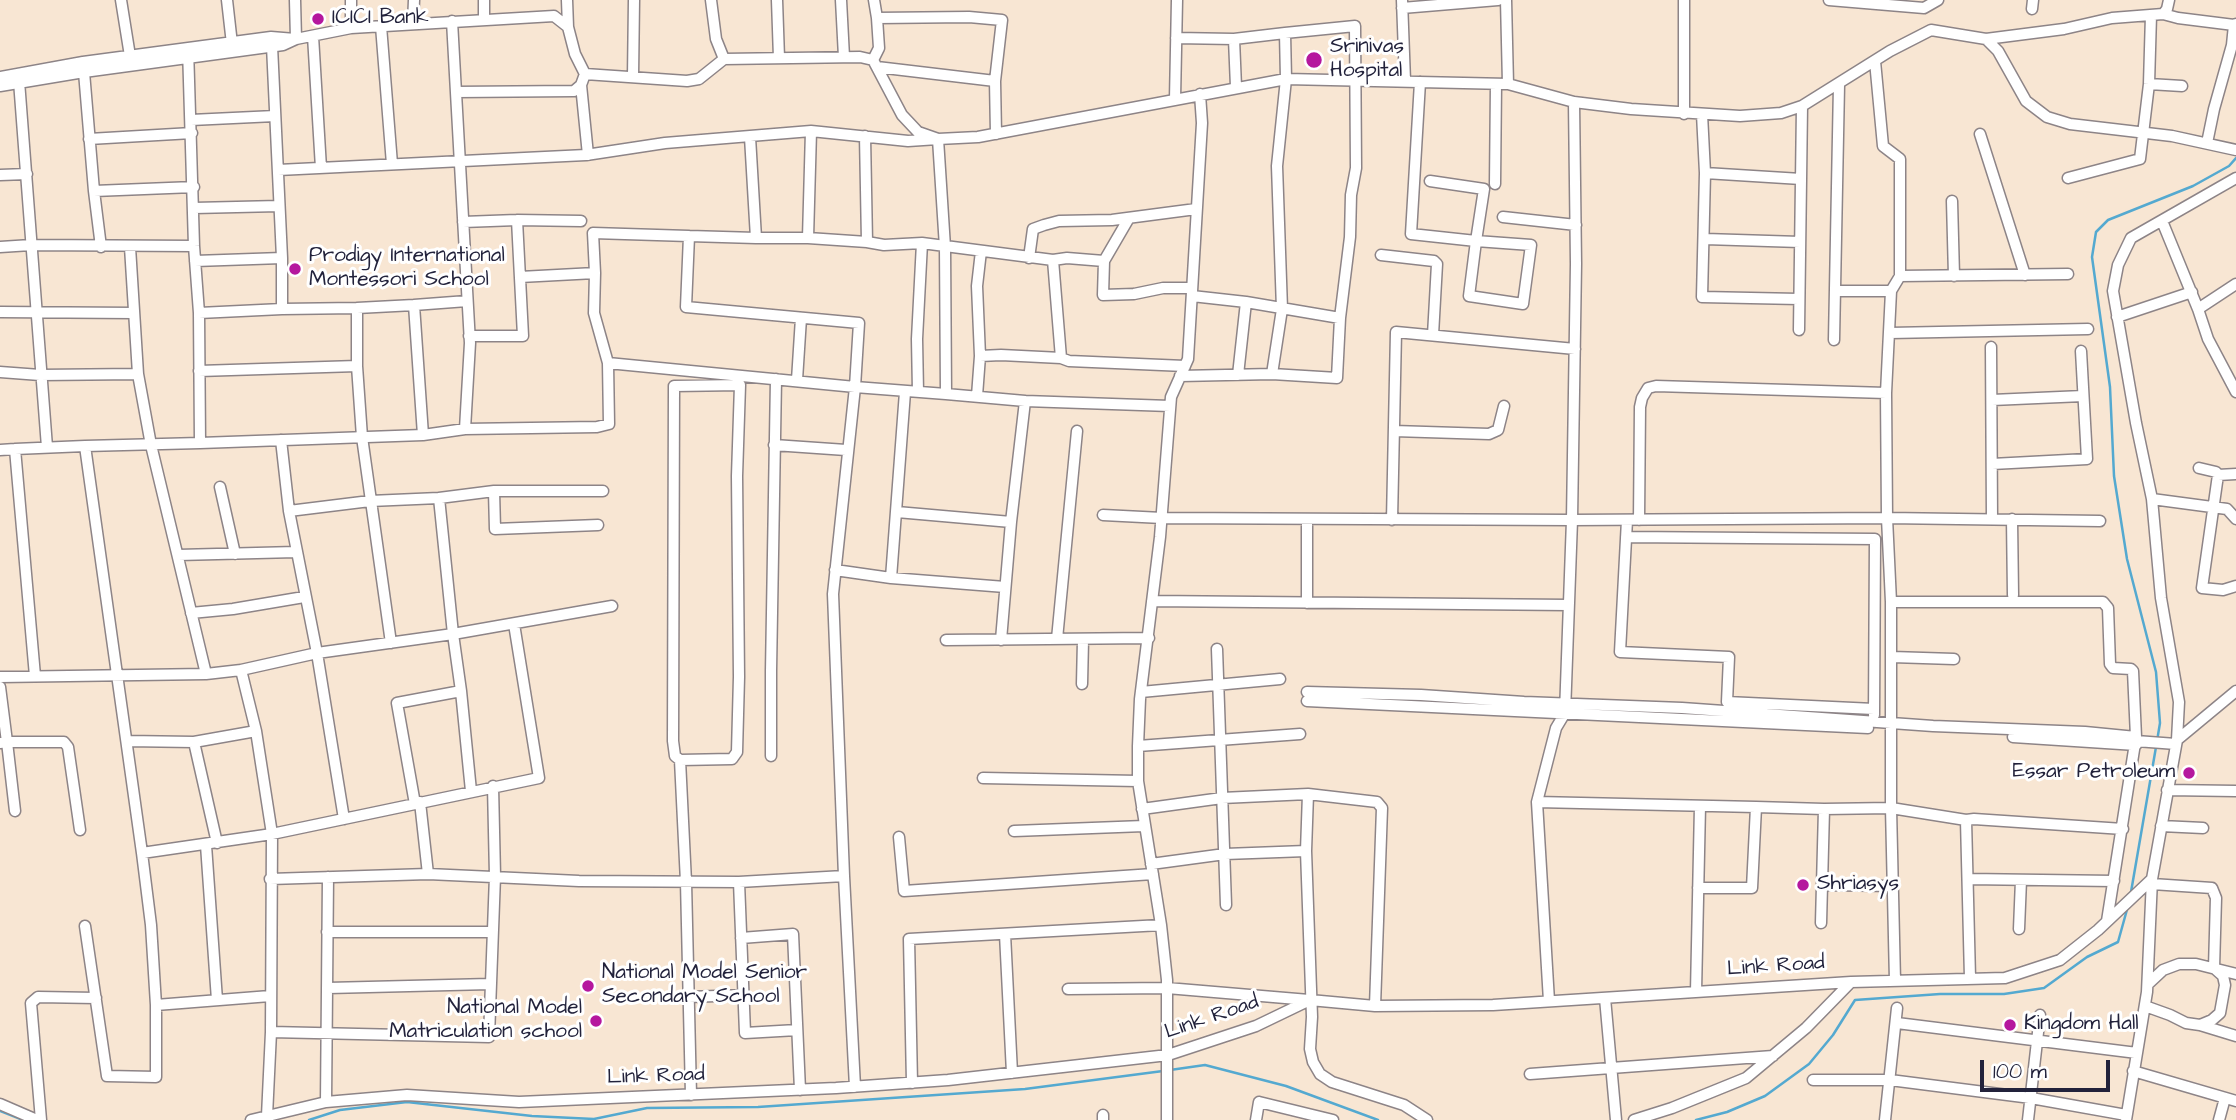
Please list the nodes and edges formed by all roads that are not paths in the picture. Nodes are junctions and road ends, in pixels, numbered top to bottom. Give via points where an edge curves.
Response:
1 (121, 0) edge
2 (227, 0) edge
3 (295, 0) edge
4 (351, 0) edge
5 (414, 0) edge
6 (484, 0) edge
7 (567, 0) edge
8 (634, 0) edge
9 (711, 0) edge
10 (777, 0) edge
11 (841, 0) edge
12 (874, 0) edge
13 (1177, 0) edge
14 (1498, 0) edge
15 (1506, 0) edge
16 (1684, 0) edge
17 (1829, 0) edge
18 (1938, 0) edge
19 (2169, 0) edge
20 (1402, 4) edge
21 (2163, 13) junction
22 (2151, 15) junction
23 (877, 18) junction
24 (484, 20) junction
25 (452, 21) junction
26 (414, 23) junction
27 (2235, 24) edge
28 (381, 26) junction
29 (568, 27) junction
30 (351, 28) junction
31 (1285, 33) junction
32 (313, 36) junction
33 (1176, 38) junction
34 (296, 39) junction
35 (1234, 39) junction
36 (1986, 39) junction
37 (232, 44) junction
38 (272, 46) junction
39 (188, 54) junction
40 (130, 56) junction
41 (844, 57) junction
42 (779, 58) junction
43 (724, 59) junction
44 (1875, 61) junction
45 (875, 64) junction
46 (84, 72) junction
47 (585, 74) junction
48 (0, 77) edge
49 (633, 77) junction
50 (1286, 79) junction
51 (19, 81) junction
52 (995, 81) junction
53 (1355, 81) junction
54 (1405, 81) junction
55 (1420, 82) junction
56 (1496, 84) junction
57 (1508, 84) junction
58 (2149, 84) junction
59 (580, 85) junction
60 (1839, 85) junction
61 (0, 86) edge
62 (2182, 86) dead end
63 (1236, 87) junction
64 (456, 92) junction
65 (1200, 94) junction
66 (1175, 99) junction
67 (1574, 102) junction
68 (1802, 106) junction
69 (1684, 114) junction
70 (1702, 114) junction
71 (275, 116) junction
72 (191, 120) junction
73 (811, 131) junction
74 (2144, 131) junction
75 (192, 133) junction
76 (996, 134) junction
77 (1980, 134) dead end
78 (865, 136) junction
79 (750, 137) junction
80 (89, 139) junction
81 (938, 139) junction
82 (2207, 143) junction
83 (2234, 150) edge
84 (588, 155) junction
85 (460, 161) junction
86 (392, 164) junction
87 (321, 168) junction
88 (278, 170) junction
89 (1705, 173) junction
90 (27, 174) junction
91 (0, 175) edge
92 (2068, 178) dead end
93 (2236, 178) edge
94 (1801, 179) junction
95 (1430, 181) dead end
96 (1495, 184) dead end
97 (194, 187) junction
98 (94, 191) junction
99 (1952, 201) dead end
100 (279, 206) junction
101 (194, 208) junction
102 (1196, 209) junction
103 (1503, 217) dead end
104 (1129, 218) junction
105 (517, 220) junction
106 (581, 221) dead end
107 (2162, 221) junction
108 (463, 222) junction
109 (1576, 225) junction
110 (690, 236) junction
111 (756, 238) junction
112 (808, 238) junction
113 (1705, 239) junction
114 (1476, 241) junction
115 (867, 242) junction
116 (1800, 242) junction
117 (922, 243) junction
118 (31, 245) junction
119 (194, 246) junction
120 (0, 247) edge
121 (101, 247) junction
122 (130, 247) junction
123 (945, 247) junction
124 (981, 251) junction
125 (1381, 255) dead end
126 (282, 258) junction
127 (1029, 258) junction
128 (1053, 260) junction
129 (195, 261) junction
130 (1104, 261) junction
131 (595, 273) junction
132 (2068, 274) dead end
133 (2025, 275) junction
134 (1900, 276) junction
135 (1954, 276) junction
136 (520, 277) junction
137 (2236, 284) edge
138 (1835, 291) junction
139 (1891, 291) junction
140 (1191, 292) junction
141 (2192, 292) junction
142 (1799, 299) junction
143 (467, 301) junction
144 (1246, 302) junction
145 (414, 305) junction
146 (357, 308) junction
147 (282, 309) junction
148 (2199, 309) junction
149 (1282, 310) junction
150 (36, 312) junction
151 (0, 313) edge
152 (134, 313) junction
153 (199, 313) junction
154 (2117, 317) junction
155 (801, 318) junction
156 (1340, 318) junction
157 (2088, 329) dead end
158 (1799, 330) dead end
159 (1890, 332) junction
160 (1433, 335) junction
161 (469, 336) junction
162 (1834, 340) dead end
163 (1991, 347) dead end
164 (1575, 349) junction
165 (2081, 351) dead end
166 (980, 356) junction
167 (1061, 358) junction
168 (608, 363) junction
169 (357, 366) junction
170 (200, 371) junction
171 (1183, 371) junction
172 (0, 372) edge
173 (138, 374) junction
174 (1272, 374) junction
175 (40, 375) junction
176 (1238, 375) junction
177 (2232, 375) edge
178 (775, 379) junction
179 (797, 380) junction
180 (855, 387) junction
181 (905, 392) junction
182 (918, 392) junction
183 (2236, 392) edge
184 (1886, 393) junction
185 (946, 394) junction
186 (977, 396) junction
187 (2083, 396) junction
188 (1992, 400) junction
189 (1025, 401) junction
190 (1170, 406) junction
191 (1504, 406) dead end
192 (465, 429) junction
193 (1077, 431) dead end
194 (1394, 431) junction
195 (423, 435) junction
196 (362, 437) junction
197 (281, 440) junction
198 (200, 443) junction
199 (151, 445) junction
200 (85, 446) junction
201 (774, 446) junction
202 (47, 447) junction
203 (15, 449) junction
204 (0, 450) edge
205 (846, 450) junction
206 (1992, 464) junction
207 (2199, 468) dead end
208 (2236, 474) edge
209 (2218, 475) junction
210 (220, 487) dead end
211 (494, 491) junction
212 (603, 491) dead end
213 (439, 498) junction
214 (2152, 499) junction
215 (370, 501) junction
216 (2213, 507) junction
217 (289, 511) junction
218 (897, 512) junction
219 (1103, 515) dead end
220 (1162, 518) junction
221 (1887, 518) junction
222 (1307, 519) junction
223 (1992, 519) junction
224 (2012, 519) junction
225 (2236, 519) edge
226 (1392, 520) junction
227 (1572, 520) junction
228 (1633, 520) junction
229 (2100, 521) dead end
230 (1011, 522) junction
231 (598, 525) dead end
232 (1626, 537) junction
233 (296, 552) junction
234 (235, 554) junction
235 (178, 555) junction
236 (835, 570) junction
237 (891, 578) junction
238 (2236, 586) edge
239 (1005, 587) junction
240 (2013, 595) dead end
241 (304, 597) junction
242 (1152, 601) junction
243 (1891, 602) junction
244 (1307, 603) junction
245 (1568, 605) junction
246 (612, 606) dead end
247 (191, 613) junction
248 (514, 624) junction
249 (453, 634) junction
250 (1149, 638) junction
251 (1058, 639) junction
252 (946, 640) dead end
253 (1001, 640) junction
254 (1083, 640) junction
255 (391, 643) junction
256 (1217, 649) dead end
257 (317, 653) junction
258 (1892, 657) junction
259 (1954, 659) dead end
260 (241, 670) junction
261 (118, 674) junction
262 (206, 674) junction
263 (35, 676) junction
264 (0, 677) edge
265 (1280, 679) dead end
266 (1082, 684) dead end
267 (1219, 685) junction
268 (0, 687) edge
269 (461, 691) junction
270 (2236, 691) edge
271 (1141, 692) junction
272 (1307, 697) dead end
273 (1565, 709) junction
274 (1874, 709) junction
275 (1874, 721) junction
276 (1891, 726) junction
277 (256, 731) junction
278 (1300, 734) dead end
279 (1220, 740) junction
280 (127, 741) junction
281 (2136, 741) junction
282 (3, 742) edge
283 (194, 742) junction
284 (2176, 742) junction
285 (1138, 746) junction
286 (772, 756) dead end
287 (680, 760) junction
288 (984, 778) dead end
289 (1138, 781) junction
290 (493, 786) junction
291 (2167, 790) junction
292 (471, 791) junction
293 (2236, 791) edge
294 (1308, 794) junction
295 (1222, 798) junction
296 (1537, 802) junction
297 (417, 803) junction
298 (1700, 806) junction
299 (1756, 807) junction
300 (1891, 808) junction
301 (1142, 809) junction
302 (1824, 809) junction
303 (15, 811) dead end
304 (344, 819) junction
305 (1966, 820) junction
306 (1144, 826) junction
307 (2161, 826) junction
308 (2203, 828) dead end
309 (2123, 829) junction
310 (80, 830) dead end
311 (1014, 831) dead end
312 (272, 834) junction
313 (898, 837) dead end
314 (211, 844) junction
315 (1306, 851) junction
316 (142, 853) junction
317 (1225, 854) junction
318 (1152, 869) junction
319 (428, 874) junction
320 (495, 876) junction
321 (844, 876) junction
322 (328, 877) junction
323 (270, 879) junction
324 (1968, 879) junction
325 (2021, 880) junction
326 (2114, 881) junction
327 (686, 882) junction
328 (739, 882) junction
329 (2149, 884) junction
330 (1823, 885) junction
331 (1893, 886) junction
332 (1698, 887) junction
333 (1226, 905) dead end
334 (2112, 918) junction
335 (1821, 923) dead end
336 (1161, 925) junction
337 (85, 926) dead end
338 (2019, 929) dead end
339 (327, 932) junction
340 (492, 932) junction
341 (1005, 934) junction
342 (741, 937) junction
343 (2214, 968) junction
344 (2236, 974) edge
345 (1970, 978) junction
346 (1895, 981) junction
347 (1852, 982) junction
348 (490, 984) junction
349 (2148, 985) junction
350 (328, 988) junction
351 (1167, 988) junction
352 (1068, 989) dead end
353 (1696, 992) junction
354 (744, 995) junction
355 (270, 996) junction
356 (688, 997) junction
357 (96, 998) junction
358 (1605, 998) junction
359 (217, 1000) junction
360 (1310, 1000) junction
361 (1549, 1001) junction
362 (156, 1005) junction
363 (1375, 1006) junction
364 (2145, 1006) junction
365 (1897, 1008) dead end
366 (2040, 1015) dead end
367 (1897, 1023) junction
368 (2200, 1025) junction
369 (797, 1030) junction
370 (271, 1032) junction
371 (327, 1035) junction
372 (2236, 1036) edge
373 (2038, 1040) junction
374 (2137, 1053) junction
375 (1773, 1056) junction
376 (1168, 1059) junction
377 (1611, 1068) junction
378 (2133, 1071) junction
379 (1012, 1073) junction
380 (1530, 1074) dead end
381 (1812, 1080) dead end
382 (1890, 1080) junction
383 (912, 1083) junction
384 (855, 1087) junction
385 (800, 1090) junction
386 (691, 1095) junction
387 (2031, 1098) junction
388 (2230, 1100) edge
389 (326, 1102) junction
390 (0, 1104) edge
391 (1672, 1108) junction
392 (267, 1116) junction
393 (2126, 1118) edge
394 (39, 1120) edge
395 (251, 1120) edge
396 (1167, 1120) edge
397 (1256, 1120) edge
398 (1333, 1120) edge
399 (1427, 1120) edge
400 (1616, 1120) edge
401 (1634, 1120) edge
402 (1671, 1120) edge
403 (1885, 1120) edge
404 (2028, 1120) edge
405 (2219, 1120) edge

1 - 40 street
2 - 37 street
3 - 34 street
4 - 30 street
5 - 26 street
6 - 24 street
7 - 29 street
8 - 49 street
9 - 43 street via 716,40
10 - 42 street
11 - 41 street
12 - 23 street
13 - 33 street
14 - 20 street
15 - 57 street
16 - 69 street
17 - 18 street via 1924,9
19 - 21 street
20 - 54 street
21 - 22 street
21 - 27 street
22 - 36 street
22 - 58 street
23 - 45 street
23 - 52 street via 1002,20
24 - 25 street
24 - 29 street via 554,16
25 - 26 street
25 - 64 street
26 - 28 street
27 - 82 street
28 - 30 street
28 - 86 street
29 - 47 street
30 - 32 street
31 - 35 street
31 - 50 street
31 - 53 street via 1355,26
32 - 34 street
32 - 87 street
33 - 35 street
33 - 66 street
34 - 37 street via 271,37
34 - 38 street
35 - 63 street
36 - 44 street via 1931,30
36 - 74 street via 2036,111 2070,124
37 - 39 street
38 - 39 street
38 - 71 street
39 - 40 street
39 - 46 street
39 - 72 street
40 - 48 street
41 - 42 street
41 - 45 street via 860,57
42 - 43 street
43 - 49 street via 699,79
44 - 60 street
44 - 134 street via 1883,146 1900,159
45 - 52 street
45 - 81 street via 902,115 918,132
46 - 51 street
46 - 80 street
47 - 49 street
47 - 59 street
50 - 53 street
50 - 63 street
50 - 149 street via 1277,166
51 - 61 street
51 - 90 street
52 - 76 street
53 - 54 street
53 - 156 street via 1356,168
54 - 55 street
55 - 56 street
55 - 114 street via 1411,234
56 - 57 street
56 - 96 street
57 - 67 street
58 - 62 street
58 - 74 street
59 - 64 street via 573,91
59 - 84 street
60 - 68 street
60 - 138 street
63 - 65 street
64 - 85 street
65 - 66 street
65 - 102 street
66 - 76 street
67 - 69 street
67 - 109 street
68 - 70 street via 1781,113
68 - 94 street
69 - 70 street
70 - 89 street
71 - 72 street
71 - 88 street
72 - 75 street
73 - 78 street
73 - 79 street
73 - 112 street
74 - 82 street
74 - 92 street via 2140,159
75 - 80 street
75 - 97 street
76 - 81 street
77 - 133 street
78 - 81 street
78 - 115 street
79 - 84 street
79 - 111 street
80 - 98 street
81 - 123 street
82 - 83 street
84 - 85 street
85 - 86 street
85 - 108 street
86 - 87 street
87 - 88 street
88 - 100 street
89 - 94 street
89 - 113 street
90 - 91 street
90 - 118 street
93 - 107 street
94 - 116 street
95 - 114 street via 1483,189
97 - 98 street
97 - 101 street
98 - 121 street
99 - 135 street
100 - 101 street
100 - 126 street
101 - 119 street
102 - 104 street
102 - 140 street
103 - 109 street
104 - 127 street via 1059,221 1033,229
104 - 130 street
105 - 106 street
105 - 108 street
105 - 136 street
107 - 141 street
107 - 154 street via 2131,238 2118,265 2113,291
108 - 143 street
109 - 164 street
110 - 111 street
110 - 131 street via 593,233
110 - 155 street via 686,307
111 - 112 street
112 - 115 street
113 - 116 street
113 - 142 street via 1702,298
114 - 114 street via 1469,296 1523,304 1531,245
115 - 117 street
116 - 142 street
117 - 123 street
117 - 182 street
118 - 120 street
118 - 121 street
118 - 150 street
119 - 122 street
119 - 129 street
121 - 122 street
122 - 152 street
123 - 124 street
123 - 185 street
124 - 127 street
124 - 166 street via 977,286
125 - 160 street via 1437,264
126 - 129 street
126 - 147 street
127 - 128 street
128 - 130 street
128 - 167 street
129 - 153 street
130 - 140 street via 1103,295 1163,288
131 - 136 street
131 - 168 street via 594,313
132 - 133 street
133 - 135 street
134 - 135 street
134 - 139 street
136 - 161 street via 523,336
137 - 148 street
138 - 139 street
138 - 162 street
139 - 159 street
140 - 144 street
140 - 171 street via 1188,359
141 - 148 street
141 - 154 street
142 - 158 street
143 - 145 street
143 - 161 street
144 - 149 street
144 - 176 street
145 - 146 street
145 - 195 street
146 - 147 street
146 - 169 street
147 - 153 street
148 - 177 street via 2208,339
149 - 156 street
149 - 174 street
150 - 151 street
150 - 152 street
150 - 175 street
152 - 173 street
153 - 170 street
154 - 214 street
155 - 179 street
155 - 180 street via 859,323
156 - 174 street via 1337,378
157 - 159 street
159 - 184 street
160 - 164 street
160 - 194 street via 1396,332
161 - 192 street
163 - 188 street
164 - 227 street
165 - 187 street
166 - 167 street
166 - 186 street
167 - 171 street
168 - 178 street
168 - 192 street via 609,424
169 - 170 street
169 - 196 street
170 - 198 street
171 - 176 street
171 - 190 street
172 - 175 street
173 - 175 street
173 - 199 street
174 - 176 street
175 - 202 street
177 - 183 street
178 - 179 street
178 - 201 street
179 - 180 street
180 - 181 street
180 - 205 street
181 - 182 street
181 - 218 street
182 - 185 street
184 - 221 street
184 - 228 street via 1648,388 1640,407
185 - 186 street
186 - 189 street
187 - 188 street
187 - 206 street via 2087,459
188 - 206 street
189 - 190 street
189 - 230 street
190 - 220 street
191 - 194 street via 1498,430 1489,434
192 - 195 street
193 - 251 street
194 - 226 street
195 - 196 street
196 - 197 street
196 - 215 street
197 - 198 street
197 - 217 street
198 - 199 street
199 - 200 street
199 - 235 street
200 - 202 street
200 - 261 street
201 - 205 street
201 - 286 street
202 - 203 street
203 - 204 street
203 - 263 street
205 - 236 street
206 - 223 street
207 - 209 street
208 - 209 street
209 - 216 street
210 - 234 street
211 - 212 street
211 - 213 street
211 - 231 street via 495,529
213 - 215 street
213 - 249 street
214 - 216 street
214 - 284 street via 2161,598 2179,702
215 - 217 street
215 - 255 street
216 - 225 street via 2227,509
216 - 238 street via 2202,588
217 - 233 street
218 - 230 street
218 - 237 street
219 - 220 street
220 - 222 street
220 - 242 street
221 - 223 street
221 - 228 street
221 - 243 street
222 - 226 street
222 - 244 street
223 - 224 street
224 - 229 street
224 - 240 street
226 - 227 street
227 - 228 street
227 - 245 street
228 - 232 street
230 - 239 street
232 - 274 street via 1620,652 1729,657 1727,702
232 - 274 street via 1875,539
233 - 234 street
233 - 241 street
234 - 235 street
235 - 247 street
236 - 237 street
236 - 321 street via 832,594
237 - 239 street
239 - 253 street
241 - 247 street
241 - 257 street
242 - 244 street
242 - 250 street
243 - 258 street
243 - 281 street via 2105,603 2110,664 2133,671
244 - 245 street
245 - 273 street
246 - 248 street
247 - 262 street
248 - 249 street
248 - 290 street via 539,778
249 - 255 street
249 - 269 street
250 - 254 street
250 - 271 street
251 - 253 street
251 - 254 street
252 - 253 street
254 - 266 street
255 - 257 street
256 - 267 street
257 - 260 street
257 - 304 street
258 - 259 street
258 - 276 street
260 - 262 street
260 - 277 street
261 - 262 street
261 - 263 street
261 - 280 street
263 - 264 street
265 - 267 street
267 - 271 street
267 - 279 street
268 - 282 street
269 - 292 street
269 - 297 street via 397,703
270 - 284 street
271 - 285 street
272 - 273 street
273 - 275 street via 1695,709
273 - 276 street
273 - 296 street
274 - 275 street
275 - 276 street
276 - 281 street
276 - 300 street
277 - 283 street
277 - 312 street
278 - 279 street
279 - 285 street
279 - 295 street
280 - 283 street
280 - 316 street
281 - 284 street
281 - 309 street
282 - 303 street
282 - 310 street via 64,743 68,747
283 - 314 street
284 - 291 street
285 - 289 street
287 - 287 street via 673,741 674,386 740,385 737,752 732,759
287 - 327 street
288 - 289 street
289 - 301 street
290 - 292 street
290 - 320 street
291 - 293 street
291 - 307 street
292 - 297 street
294 - 295 street
294 - 315 street
294 - 363 street via 1377,802 1382,808
295 - 301 street
295 - 317 street
296 - 298 street
296 - 361 street
297 - 304 street
297 - 319 street
298 - 299 street
298 - 332 street
299 - 302 street
299 - 332 street via 1752,888
300 - 302 street
300 - 305 street
300 - 331 street
301 - 306 street
302 - 330 street
304 - 312 street
305 - 309 street
305 - 324 street
306 - 311 street
306 - 318 street
307 - 308 street
307 - 329 street
309 - 326 street
312 - 314 street
312 - 323 street
313 - 318 street via 904,891
314 - 316 street
314 - 359 street
315 - 317 street
315 - 360 street
316 - 362 street
317 - 318 street
317 - 333 street
318 - 336 street
319 - 320 street
319 - 322 street
320 - 327 street
320 - 340 street
321 - 328 street
321 - 384 street
322 - 323 street
322 - 339 street
323 - 355 street
324 - 325 street
324 - 345 street
325 - 326 street
325 - 338 street
326 - 334 street
327 - 328 street
327 - 356 street
328 - 342 street
329 - 334 street, Link Road
329 - 343 street via 2212,888 2216,898
329 - 349 street
330 - 331 street
330 - 335 street
331 - 346 street
332 - 353 street
334 - 345 street, Link Road via 2060,960 2006,978
336 - 341 street
336 - 351 street
337 - 357 street
339 - 340 street
339 - 350 street
340 - 348 street
341 - 379 street
341 - 383 street via 909,939
342 - 354 street
342 - 369 street via 793,934
343 - 344 street
343 - 349 street via 2179,964 2163,970
343 - 368 street via 2223,976 2220,1013
345 - 346 street, Link Road
346 - 347 street, Link Road
347 - 353 street, Link Road
347 - 375 street
348 - 350 street
348 - 371 street via 489,1037
349 - 364 street
350 - 371 street
351 - 352 street
351 - 360 street
351 - 376 street
353 - 358 street, Link Road
354 - 356 street
354 - 369 street via 745,1033
355 - 359 street
355 - 370 street
356 - 386 street
357 - 362 street via 107,1076 156,1077
357 - 394 street via 38,997 31,1003
358 - 361 street, Link Road
358 - 377 street
359 - 362 street
360 - 363 street, Link Road
360 - 376 street, Link Road
360 - 399 street via 1310,1049 1320,1074 1404,1105
361 - 363 street, Link Road
364 - 368 street
364 - 374 street
365 - 367 street
366 - 373 street
367 - 373 street
367 - 382 street
368 - 372 street
369 - 385 street
370 - 371 street
370 - 392 street
371 - 389 street
373 - 374 street
373 - 387 street
374 - 378 street
375 - 377 street
375 - 391 street via 1746,1077
376 - 379 street, Link Road
376 - 396 street
377 - 380 street
377 - 400 street
378 - 388 street
378 - 393 street
379 - 383 street, Link Road
381 - 382 street
382 - 387 street
382 - 403 street
383 - 384 street, Link Road
384 - 385 street, Link Road
385 - 386 street, Link Road
386 - 389 street, Link Road via 519,1102 407,1095
387 - 393 street
387 - 404 street
388 - 405 street
389 - 392 street, Link Road
390 - 394 street
391 - 401 street
391 - 402 street
392 - 395 street, Link Road
397 - 398 street via 1259,1101

